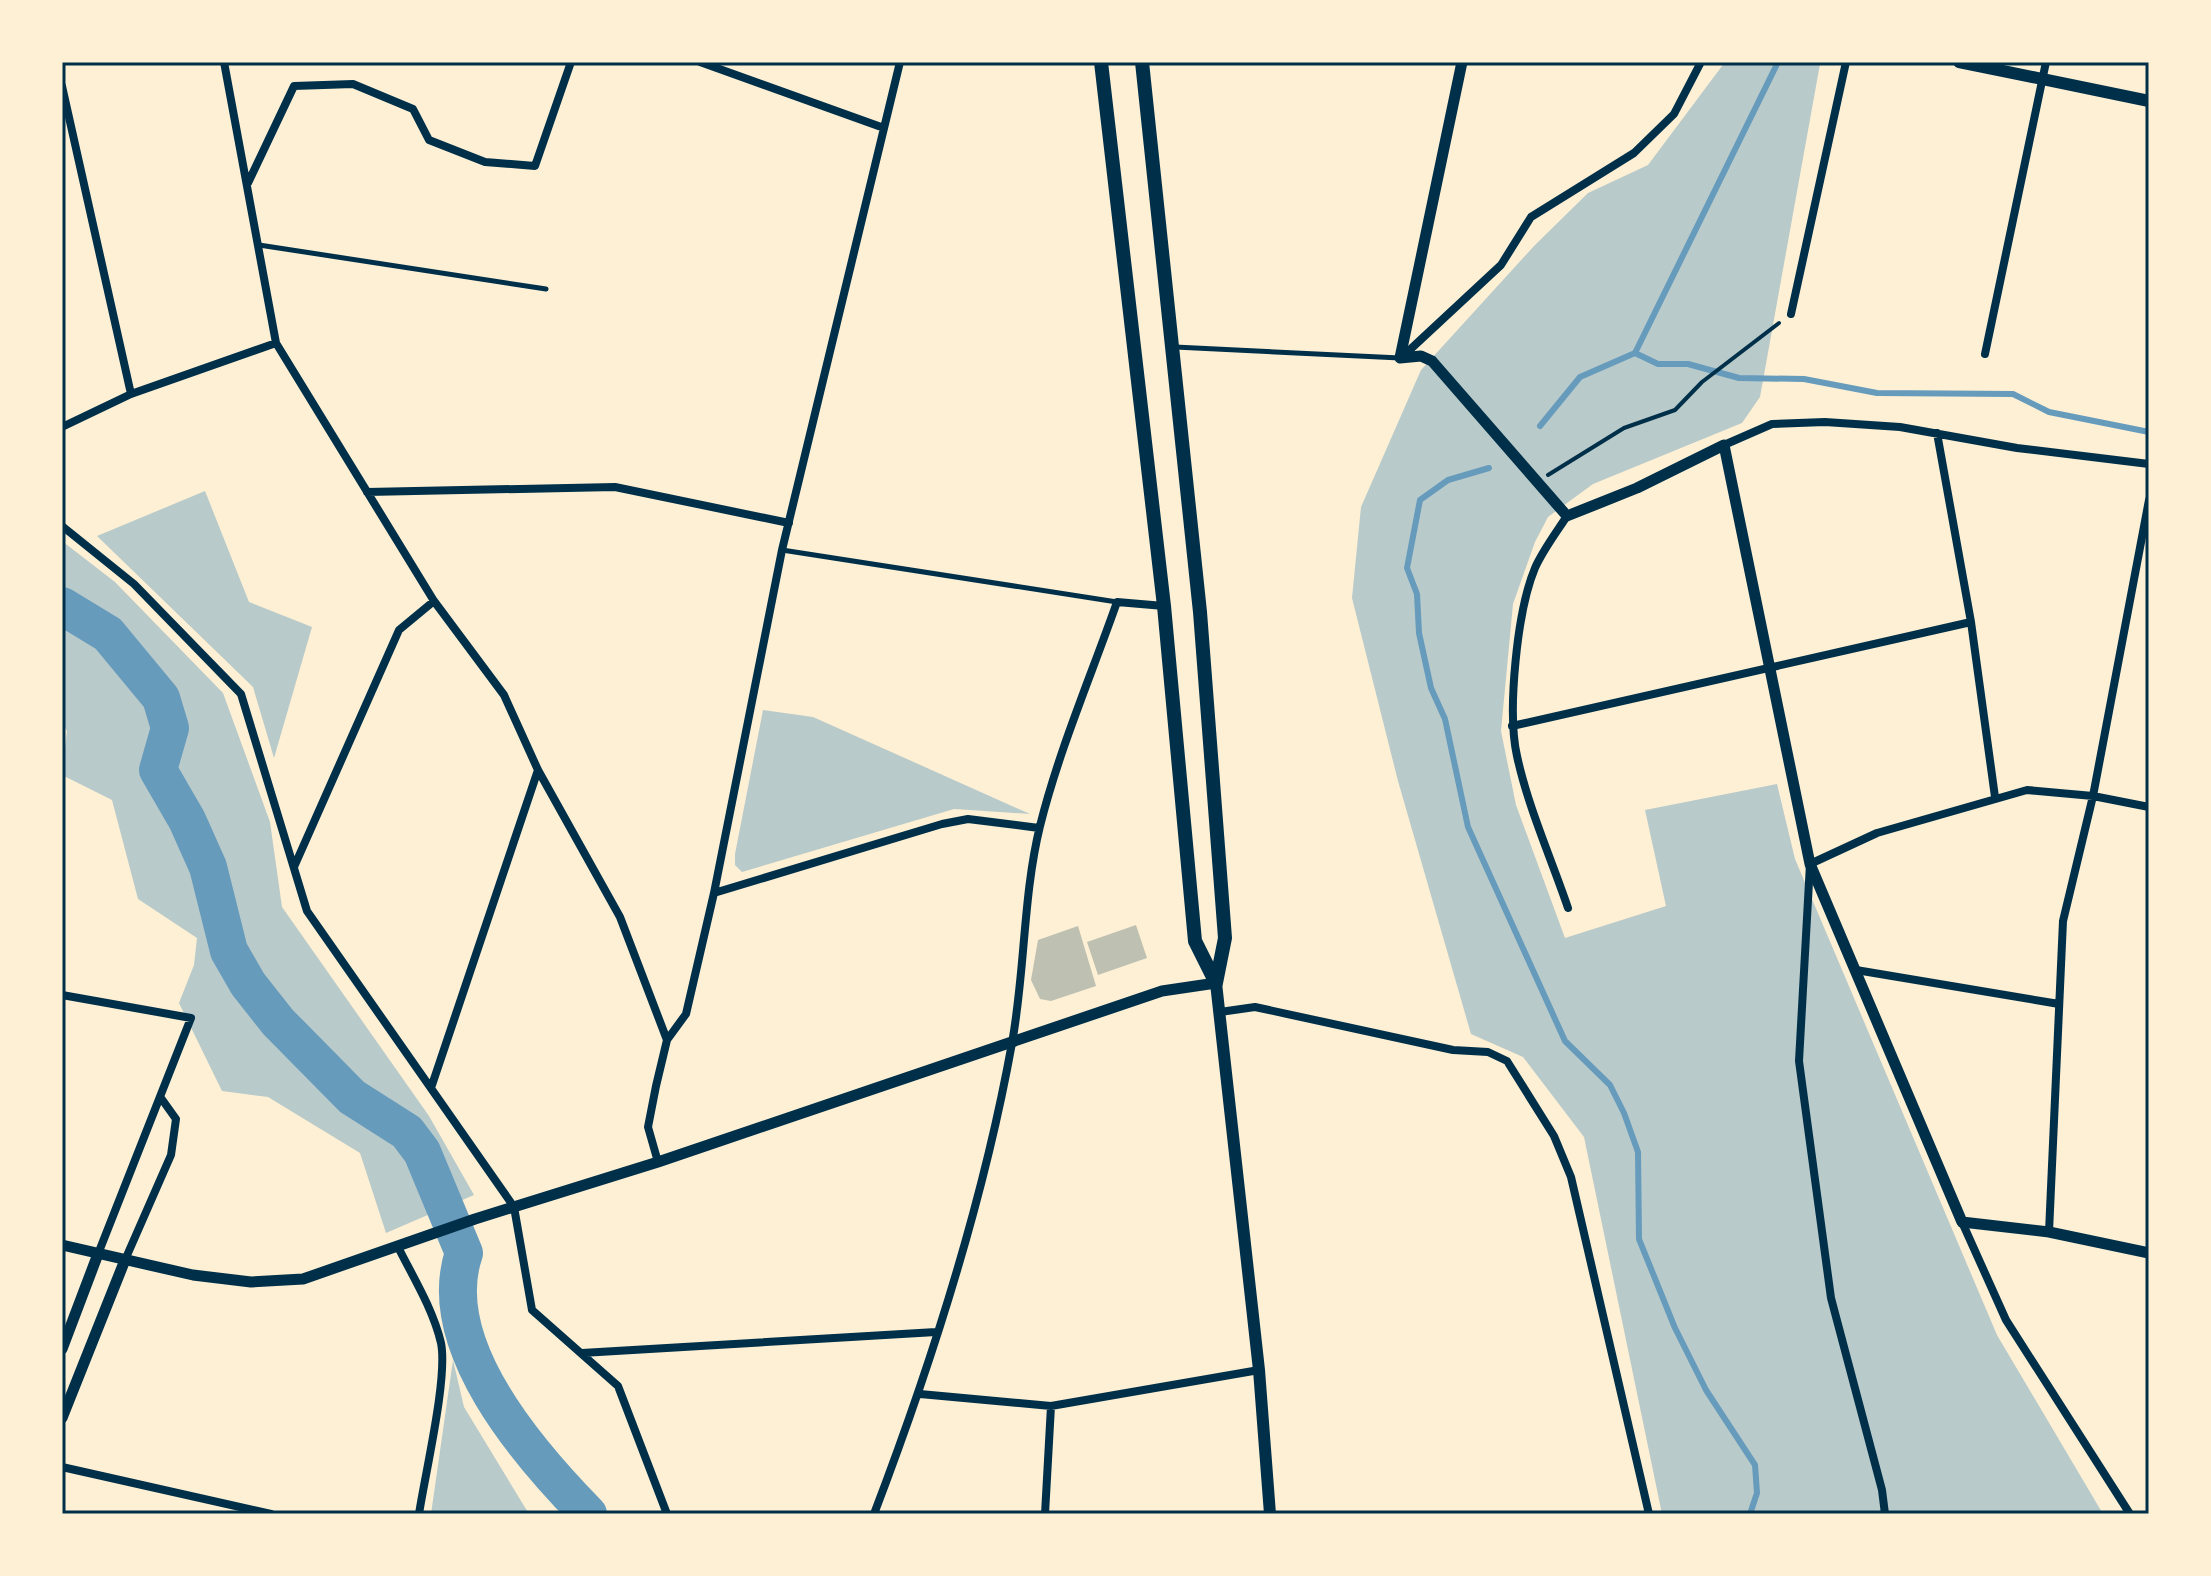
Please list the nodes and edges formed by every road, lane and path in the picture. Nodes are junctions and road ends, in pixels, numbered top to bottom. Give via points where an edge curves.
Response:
1 (224, 62) edge
2 (571, 62) edge
3 (700, 62) edge
4 (900, 62) edge
5 (1101, 62) edge
6 (1142, 62) edge
7 (1462, 62) edge
8 (1701, 62) edge
9 (1846, 62) edge
10 (1959, 62) edge
11 (2046, 62) edge
12 (2043, 78) junction
13 (62, 86) edge
14 (2149, 101) edge
15 (884, 128) junction
16 (248, 183) junction
17 (259, 245) junction
18 (546, 289) dead end
19 (1791, 314) joint
20 (276, 343) junction
21 (1171, 347) junction
22 (1985, 354) dead end
23 (1400, 358) junction
24 (131, 394) junction
25 (62, 427) edge
26 (1937, 433) junction
27 (1724, 445) junction
28 (2149, 464) edge
29 (1538, 481) junction
30 (367, 492) junction
31 (2149, 500) edge
32 (1567, 516) junction
33 (789, 523) junction
34 (62, 526) edge
35 (782, 550) junction
36 (434, 601) junction
37 (1117, 602) junction
38 (1164, 606) junction
39 (1971, 622) junction
40 (1769, 670) junction
41 (1512, 726) junction
42 (538, 770) junction
43 (2093, 796) junction
44 (1995, 797) junction
45 (2149, 807) edge
46 (1039, 828) junction
47 (1810, 864) junction
48 (293, 868) junction
49 (714, 893) junction
50 (1568, 908) dead end
51 (1856, 970) junction
52 (1216, 983) junction
53 (62, 995) edge
54 (2059, 1004) junction
55 (1220, 1012) junction
56 (667, 1040) junction
57 (1012, 1042) junction
58 (431, 1088) junction
59 (161, 1098) junction
60 (658, 1162) junction
61 (514, 1207) junction
62 (1962, 1222) junction
63 (2049, 1232) junction
64 (62, 1245) edge
65 (398, 1247) junction
66 (2149, 1253) edge
67 (98, 1254) junction
68 (125, 1260) junction
69 (936, 1332) junction
70 (62, 1349) edge
71 (582, 1353) junction
72 (1259, 1370) junction
73 (920, 1394) junction
74 (1051, 1406) junction
75 (62, 1418) edge
76 (62, 1467) edge
77 (271, 1514) edge
78 (419, 1514) edge
79 (667, 1514) edge
80 (874, 1514) edge
81 (1045, 1514) edge
82 (1270, 1514) edge
83 (1649, 1514) edge
84 (1885, 1514) edge
85 (2130, 1514) edge

1 - 16 street
2 - 16 street via 535,166 485,162 429,140 413,109 353,84 294,86
3 - 15 street
4 - 15 street
5 - 38 main road
6 - 21 main road
7 - 23 street
8 - 23 street via 1674,114 1634,153 1531,217 1501,265
9 - 19 street
10 - 12 main road
11 - 12 street
12 - 14 main road
12 - 22 street
13 - 24 street
15 - 33 street
16 - 17 street
17 - 18 lane
17 - 20 street
19 - 29 path via 1702,382 1675,410 1624,428
20 - 24 street
20 - 30 street
21 - 23 lane
21 - 52 main road via 1200,612 1225,938
23 - 29 street via 1432,361
24 - 25 street
26 - 27 street via 1825,422 1772,424
26 - 28 street
26 - 39 street
27 - 32 street
27 - 40 street
29 - 32 street
30 - 33 street via 615,487
30 - 36 street
31 - 43 street
32 - 41 street via 1527,590
33 - 35 street
34 - 48 street via 134,584 241,694
35 - 37 lane
35 - 49 street
36 - 42 street via 504,695
36 - 48 street via 399,630
37 - 38 street
37 - 46 street
38 - 52 main road via 1195,941
39 - 40 street
39 - 44 street
40 - 41 street
40 - 47 street
41 - 50 street via 1517,758
42 - 56 street via 620,917
42 - 58 street
43 - 44 street via 2027,790
43 - 45 street
43 - 54 street via 2063,921
44 - 47 street via 1877,833
46 - 49 street via 968,819 942,824
46 - 57 street
47 - 51 street
47 - 84 street via 1799,1061 1831,1298
48 - 58 street via 307,911
49 - 56 street via 686,1014
51 - 54 street
51 - 62 street
52 - 55 main road
52 - 57 street via 1162,991
53 - 59 street via 191,1018
54 - 63 street
55 - 72 main road
55 - 83 street via 1255,1007 1453,1050 1488,1052 1507,1061 1554,1136 1571,1177
56 - 60 street via 648,1127
57 - 60 street
57 - 69 street via 968,1233
58 - 61 street
59 - 67 street
59 - 68 street via 176,1119 171,1155
60 - 61 street
61 - 65 street
61 - 71 street via 532,1310
62 - 63 street
62 - 85 street via 2006,1320
63 - 66 street
64 - 67 street
65 - 68 street via 303,1279 251,1282
65 - 78 street via 441,1344 442,1370
67 - 68 street
67 - 70 street
68 - 75 street
69 - 71 street
69 - 73 street
71 - 79 street via 618,1386
72 - 74 street
72 - 82 main road
73 - 74 street
73 - 80 street
74 - 81 street
76 - 77 street

